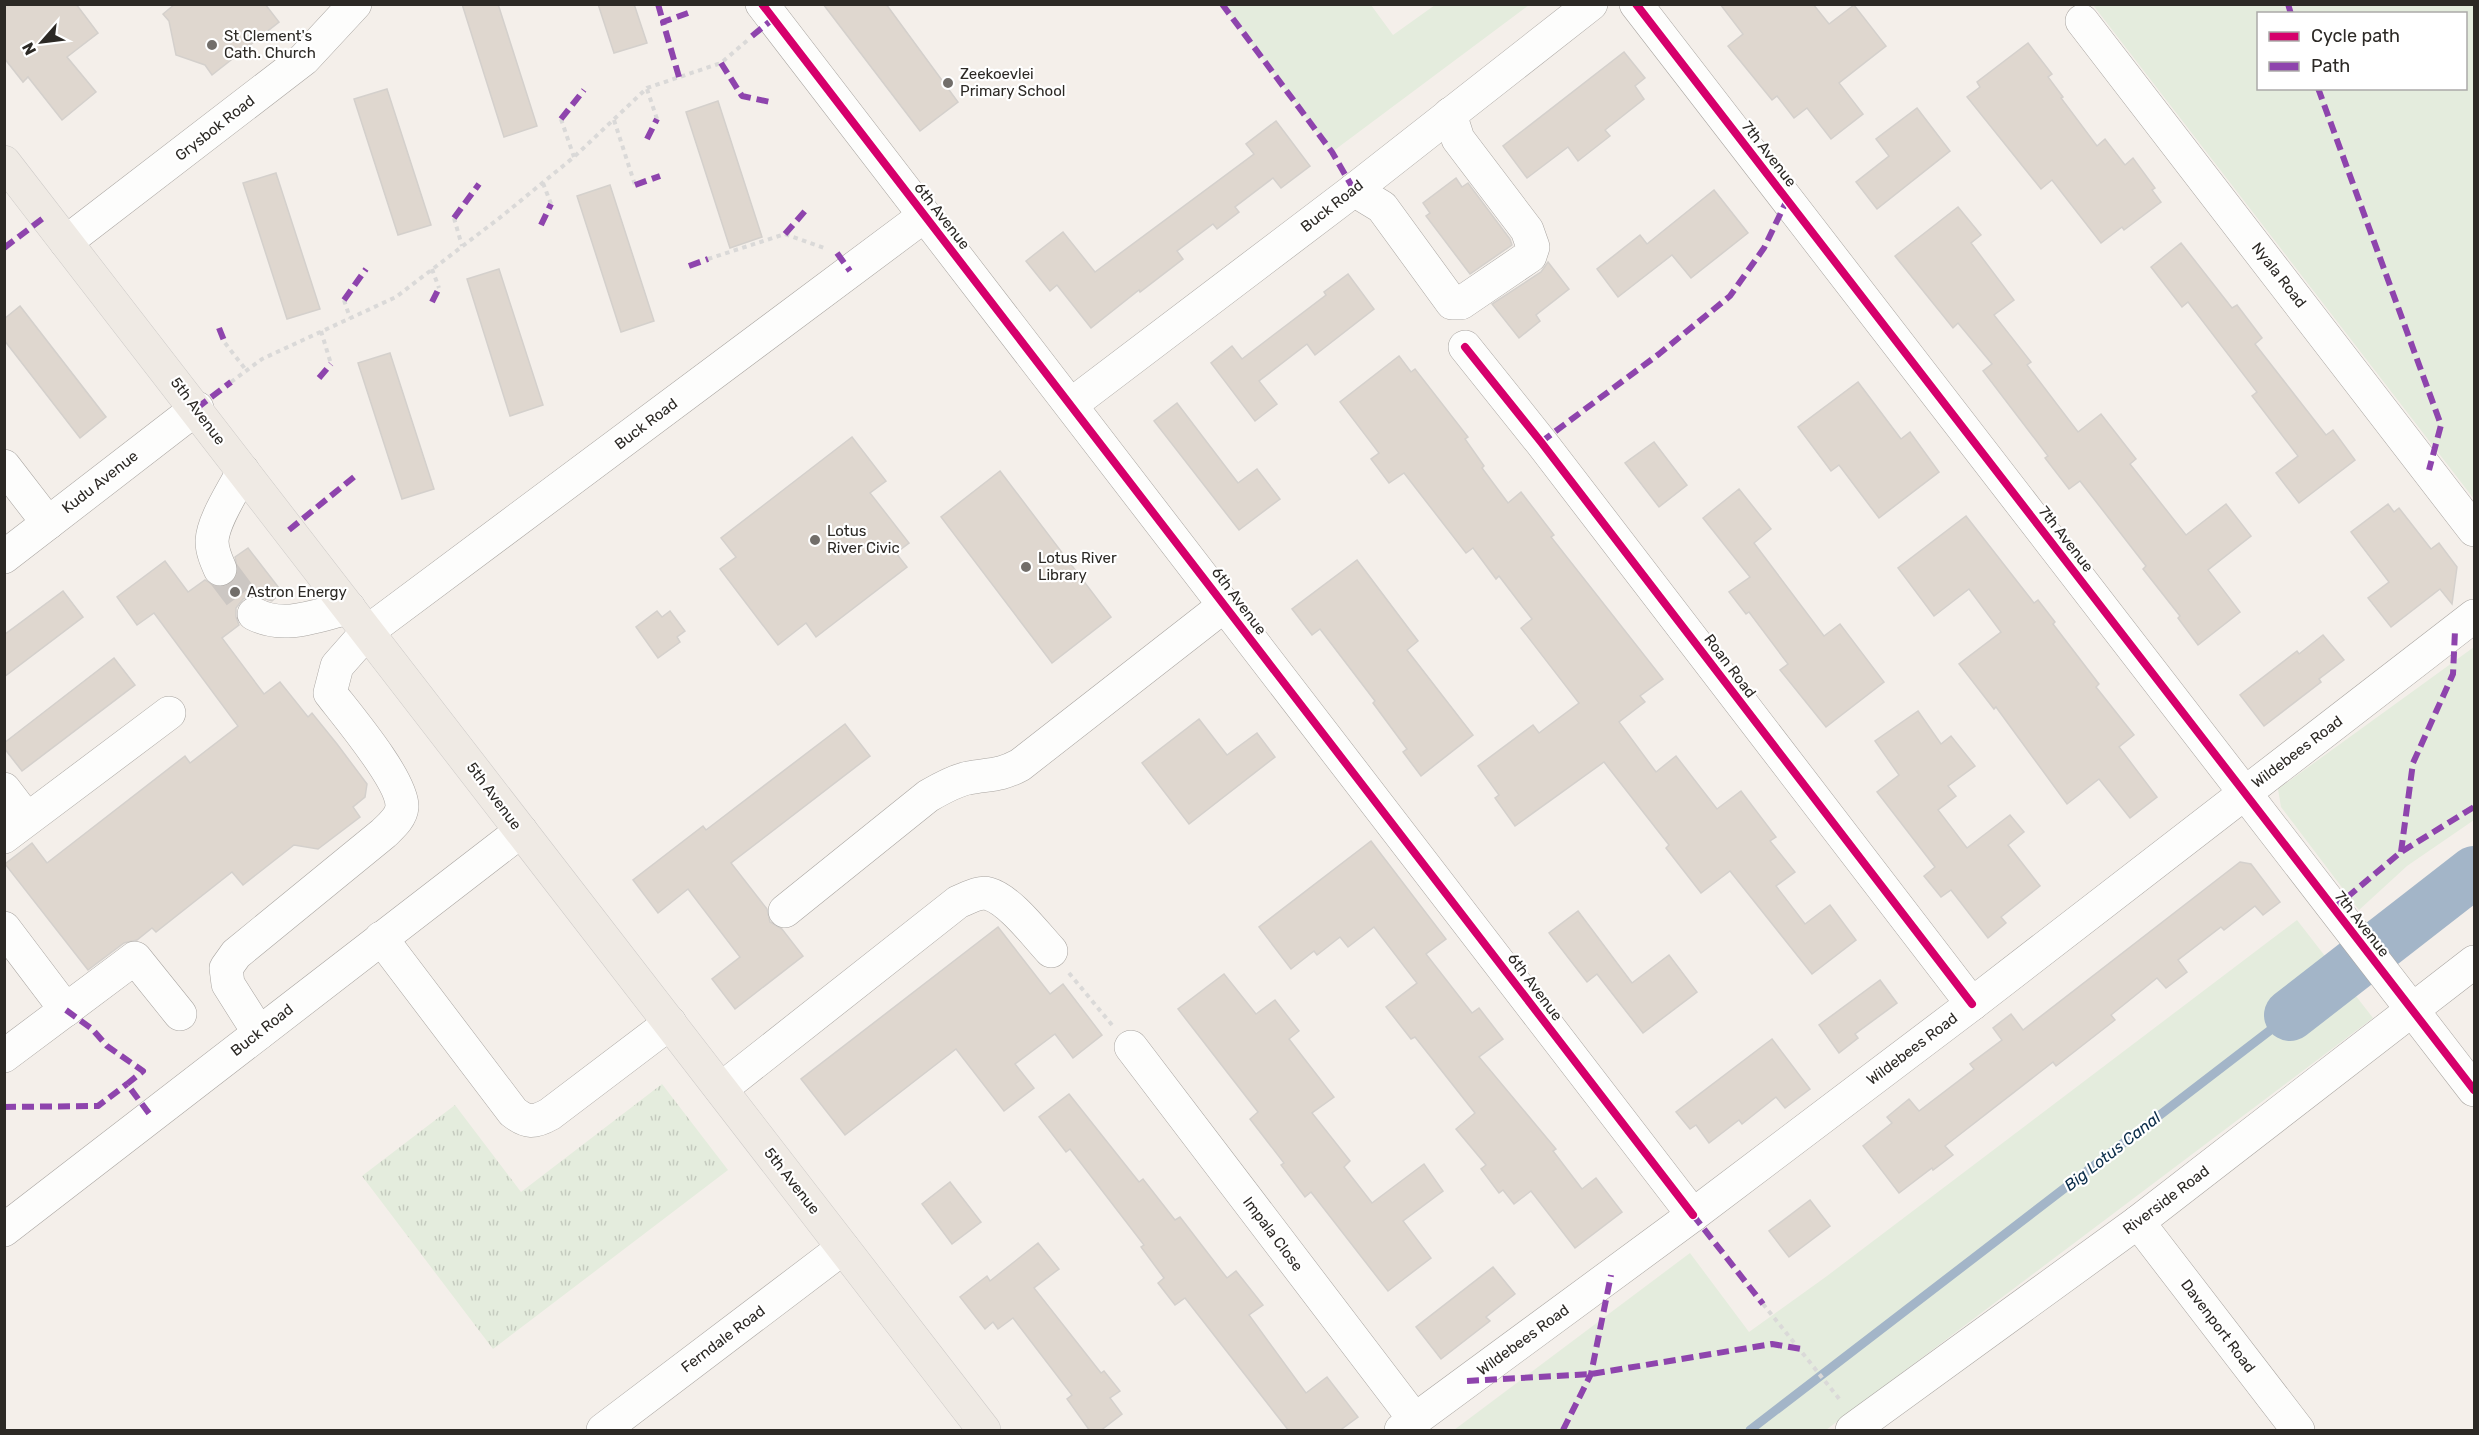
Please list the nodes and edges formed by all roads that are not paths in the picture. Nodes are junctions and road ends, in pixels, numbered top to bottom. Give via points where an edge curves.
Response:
1 (762, 4) edge
2 (1591, 4) edge
3 (1636, 4) edge
4 (341, 10) edge
5 (2082, 21) dead end
6 (1450, 114) junction
7 (4, 162) edge
8 (1354, 190) junction
9 (924, 216) junction
10 (66, 242) junction
11 (1465, 347) dead end
12 (1072, 404) junction
13 (196, 408) junction
14 (4, 466) edge
15 (243, 471) junction
16 (48, 523) junction
17 (2475, 530) edge
18 (4, 557) edge
19 (220, 569) tunnel mouth
20 (1225, 605) junction
21 (254, 614) tunnel mouth
22 (2475, 616) edge
23 (358, 620) junction
24 (169, 713) dead end
25 (4, 789) edge
26 (2245, 792) junction
27 (16, 828) edge
28 (521, 831) junction
29 (785, 910) dead end
30 (4, 928) edge
31 (381, 938) junction
32 (1051, 951) road end
33 (2475, 962) edge
34 (1972, 1004) junction
35 (66, 1010) junction
36 (2413, 1010) junction
37 (180, 1014) dead end
38 (670, 1023) junction
39 (259, 1033) junction
40 (1131, 1047) road end
41 (4, 1056) edge
42 (721, 1089) junction
43 (2475, 1090) edge
44 (1693, 1215) junction
45 (2138, 1222) junction
46 (4, 1230) edge
47 (843, 1248) junction
48 (1853, 1422) edge
49 (1408, 1425) edge
50 (603, 1431) edge
51 (984, 1431) edge
52 (2298, 1431) edge

1 - 9 street, 6th Avenue
2 - 6 street, Buck Road
3 - 26 street, 7th Avenue
4 - 10 street, Grysbok Road via 304,59
5 - 17 street, Nyala Road
6 - 8 street, Buck Road
6 - 8 street via 1458,139 1527,230 1533,248 1530,256 1461,303 1452,303 1382,207
7 - 10 main road, 5th Avenue
8 - 12 street, Buck Road
9 - 12 street, 6th Avenue
9 - 23 street, Buck Road
10 - 13 main road, 5th Avenue
11 - 34 street, Roan Road
12 - 20 street, 6th Avenue
13 - 15 main road, 5th Avenue
13 - 16 street, Kudu Avenue
14 - 16 street
15 - 19 street via 212,539
15 - 23 main road, 5th Avenue
16 - 18 street, Kudu Avenue
20 - 29 street via 1020,765 1005,774 948,784 928,796
20 - 44 street, 6th Avenue
21 - 23 street via 279,623
22 - 26 street, Wildebees Road
23 - 28 main road, 5th Avenue
23 - 39 street via 337,666 330,693 395,782 402,807 396,822 384,833 236,954 226,968 228,984
24 - 27 street
25 - 27 street
26 - 34 street, Wildebees Road
26 - 36 street, 7th Avenue
28 - 31 street, Buck Road
28 - 38 main road, 5th Avenue
30 - 35 street
31 - 38 street via 513,1112 524,1121 536,1121 550,1114
31 - 39 street, Buck Road
32 - 42 street via 1005,902 988,894 974,895 958,902
33 - 36 street, Riverside Road
34 - 44 street, Wildebees Road
35 - 37 street via 135,958
35 - 41 street
36 - 43 street, 7th Avenue
36 - 45 street, Riverside Road
38 - 42 main road, 5th Avenue
39 - 46 street, Buck Road
40 - 49 street, Impala Close
42 - 47 main road, 5th Avenue
44 - 49 street, Wildebees Road
45 - 48 street, Riverside Road
45 - 52 street, Davenport Road
47 - 50 street, Ferndale Road
47 - 51 main road, 5th Avenue

